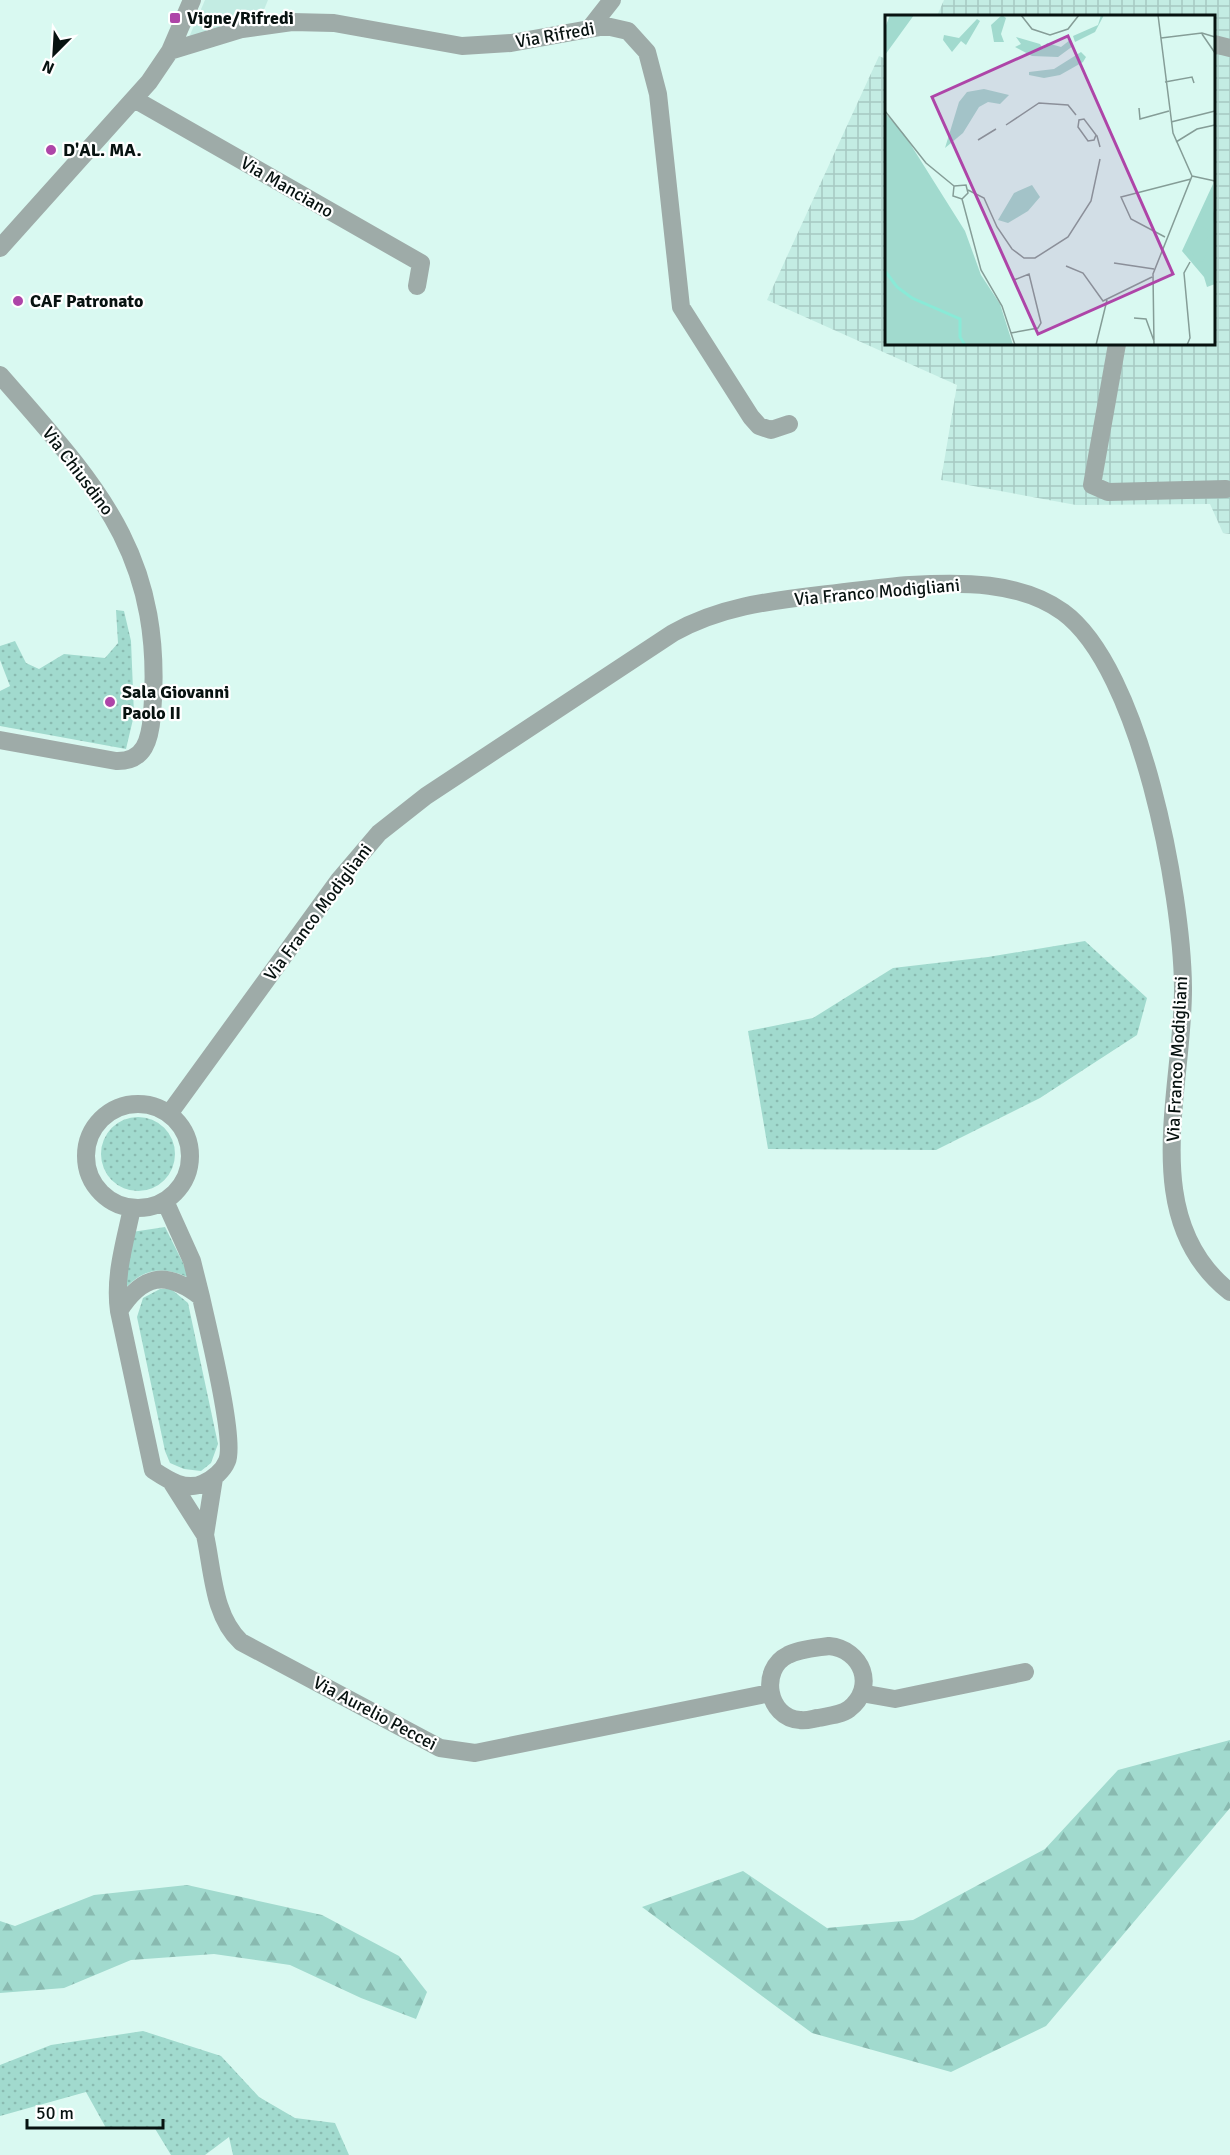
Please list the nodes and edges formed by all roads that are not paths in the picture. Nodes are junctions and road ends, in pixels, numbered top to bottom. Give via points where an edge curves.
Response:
1 (192, 0) edge
2 (612, 0) edge
3 (590, 28) junction
4 (1215, 44) edge
5 (1230, 48) edge
6 (170, 51) junction
7 (134, 99) junction
8 (0, 248) edge
9 (417, 286) dead end
10 (1117, 345) edge
11 (0, 375) edge
12 (789, 424) dead end
13 (1226, 489) dead end
14 (0, 740) edge
15 (169, 1114) junction
16 (165, 1201) junction
17 (132, 1208) junction
18 (1230, 1292) edge
19 (201, 1297) junction
20 (119, 1311) junction
21 (214, 1478) junction
22 (172, 1483) junction
23 (205, 1535) junction
24 (1025, 1672) dead end
25 (861, 1693) junction
26 (770, 1694) junction

1 - 6 street
2 - 3 street
3 - 6 street, Via Rifredi via 511,43 462,46 334,23 292,22 242,29
3 - 12 street, Via Rifredi via 612,26 628,31 642,44 651,61 681,307 759,426 771,430
4 - 5 street
6 - 7 street
7 - 8 street
7 - 9 street, Via Manciano via 421,263
10 - 13 street via 1092,486 1108,492
11 - 14 street, Via Chiusdino via 80,468 122,534 146,596 153,695 146,745 131,760 116,761
15 - 16 street via 181,1126 190,1159 189,1170 178,1190
15 - 17 street via 153,1106 119,1107 104,1115 92,1129 86,1154 90,1179 115,1203
15 - 18 street, Via Franco Modigliani via 339,880 379,833 426,796 673,633 713,614 767,602 905,585 999,588 1043,601 1078,626 1101,656 1138,738 1167,856 1182,962 1182,1023 1171,1151 1174,1196 1194,1253
16 - 17 street
16 - 19 street via 192,1261
17 - 20 street, Via Aurelio Peccei via 118,1279
19 - 20 street via 181,1283 156,1279 140,1286
19 - 21 street via 228,1436 228,1461
20 - 22 street, Via Aurelio Peccei via 153,1470
21 - 22 street via 198,1486
21 - 23 street, Via Aurelio Peccei
22 - 23 street, Via Aurelio Peccei
23 - 26 street, Via Aurelio Peccei via 222,1616 229,1631 241,1642 440,1748 475,1753
24 - 25 street via 895,1699
25 - 26 street via 839,1714 801,1721 783,1713
25 - 26 street via 864,1675 856,1659 848,1651 829,1646 788,1654 771,1673

